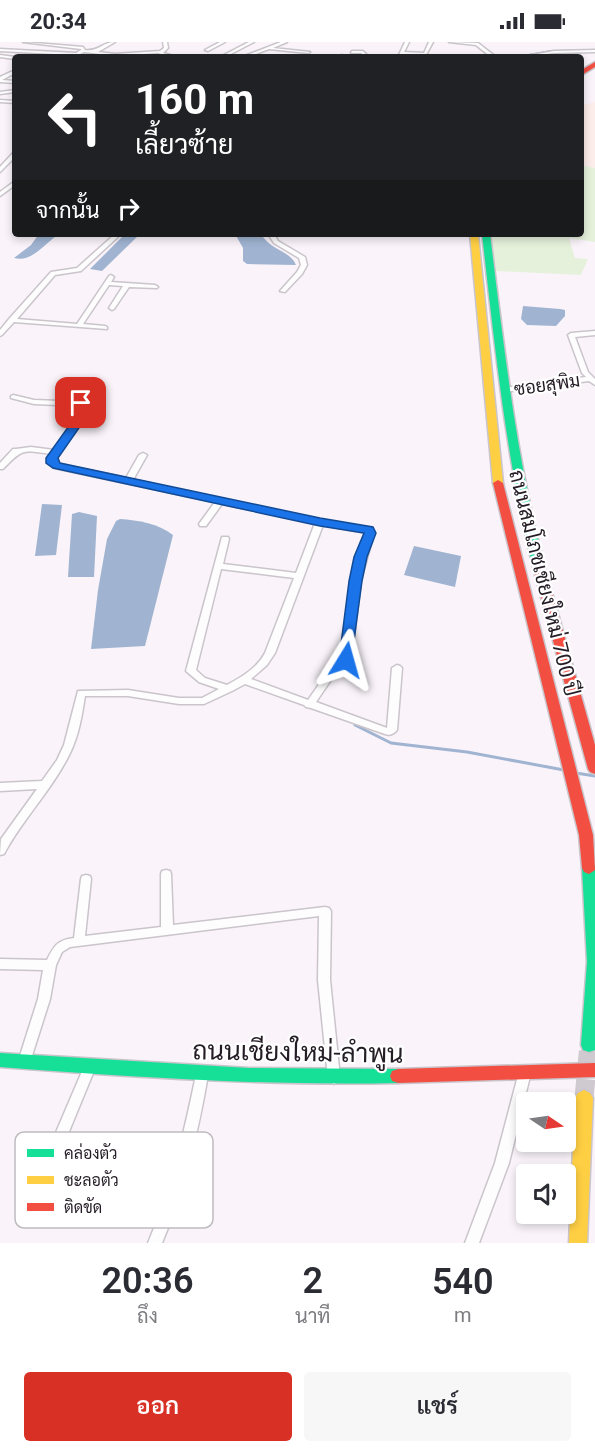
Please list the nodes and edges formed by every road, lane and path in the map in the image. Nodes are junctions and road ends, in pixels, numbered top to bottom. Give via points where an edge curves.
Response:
1 (25, 42) edge
2 (82, 42) edge
3 (113, 42) edge
4 (165, 42) edge
5 (223, 42) edge
6 (245, 42) edge
7 (252, 42) edge
8 (285, 42) edge
9 (451, 42) edge
10 (549, 42) edge
11 (572, 42) edge
12 (73, 45) junction
13 (271, 48) junction
14 (0, 50) edge
15 (207, 50) dead end
16 (42, 51) junction
17 (83, 51) junction
18 (577, 51) junction
19 (595, 51) edge
20 (160, 52) junction
21 (352, 52) dead end
22 (555, 52) junction
23 (93, 53) junction
24 (307, 53) edge
25 (38, 54) edge
26 (77, 54) joint
27 (109, 54) edge
28 (137, 54) edge
29 (166, 54) edge
30 (228, 54) edge
31 (253, 54) edge
32 (366, 54) edge
33 (490, 54) edge
34 (543, 54) edge
35 (12, 71) edge
36 (6, 74) junction
37 (12, 77) edge
38 (0, 79) edge
39 (0, 160) edge
40 (12, 161) edge
41 (1, 168) edge
42 (115, 237) edge
43 (273, 237) edge
44 (474, 237) edge
45 (486, 237) edge
46 (127, 285) junction
47 (156, 287) dead end
48 (283, 291) dead end
49 (112, 309) dead end
50 (12, 320) junction
51 (79, 326) junction
52 (105, 328) dead end
53 (0, 334) edge
54 (594, 334) edge
55 (592, 381) edge
56 (505, 390) junction
57 (13, 397) dead end
58 (56, 453) junction
59 (143, 455) dead end
60 (0, 467) edge
61 (128, 481) junction
62 (221, 500) junction
63 (320, 522) junction
64 (203, 524) dead end
65 (225, 539) dead end
66 (218, 566) junction
67 (299, 576) junction
68 (397, 668) dead end
69 (244, 680) junction
70 (229, 688) junction
71 (309, 705) junction
72 (594, 767) edge
73 (44, 784) junction
74 (0, 787) edge
75 (0, 851) edge
76 (166, 874) dead end
77 (86, 879) dead end
78 (166, 930) junction
79 (73, 942) junction
80 (0, 964) edge
81 (50, 965) junction
82 (589, 1045) dead end
83 (0, 1060) edge
84 (24, 1062) junction
85 (90, 1066) junction
86 (595, 1070) edge
87 (525, 1072) junction
88 (201, 1074) junction
89 (334, 1078) junction
90 (584, 1098) tunnel mouth
91 (62, 1132) edge
92 (191, 1132) edge
93 (162, 1228) edge
94 (155, 1243) edge
95 (472, 1243) edge
96 (578, 1243) edge

1 - 12 street
2 - 12 street
3 - 23 street
4 - 20 street via 166,48
5 - 15 street
6 - 7 street
7 - 13 street
7 - 30 street
8 - 13 street
9 - 33 street via 477,44
10 - 22 street
11 - 18 street
12 - 17 street
13 - 24 street
13 - 31 street
14 - 16 street
16 - 25 street
16 - 26 street
17 - 23 street
17 - 26 street
18 - 19 street
18 - 22 street
20 - 28 street
20 - 29 street
21 - 32 street
22 - 34 street
23 - 27 street
35 - 36 street
36 - 37 street
36 - 38 street
39 - 40 street
40 - 41 street
42 - 50 street via 79,270 53,273
43 - 48 street via 302,257 304,265
44 - 82 main road, ถนนสมโภชเชียงใหม่ 700 ปี via 497,478 586,835 595,962
45 - 56 main road, ถนนสมโภชเชียงใหม่ 700 ปี
46 - 47 street
46 - 49 street
46 - 51 street via 109,280
50 - 51 street
50 - 53 street
51 - 52 street
54 - 55 street via 572,336
55 - 56 street, ซอยสุพิม
56 - 72 main road, ถนนสมโภชเชียงใหม่ 700 ปี via 529,531
57 - 58 street via 86,404
58 - 60 street via 16,451
58 - 61 street via 52,463 57,466
59 - 61 street
61 - 62 street
62 - 63 street
62 - 64 street
63 - 67 street
63 - 71 street via 370,533 356,581 346,660 332,672
65 - 66 street
66 - 67 street
66 - 70 street via 191,671 202,680
67 - 69 street via 270,653
68 - 71 street via 391,732
69 - 70 street
69 - 71 street
70 - 73 street via 215,697 193,702 128,693 81,693 69,744
73 - 74 street
73 - 75 street
76 - 78 street
77 - 79 street
78 - 79 street
78 - 89 street via 325,911 324,980
79 - 81 street via 58,949
80 - 81 street
81 - 84 street via 44,999
83 - 84 main road, ถนนเชียงใหม่-ลำพูน
84 - 85 main road, ถนนเชียงใหม่-ลำพูน
85 - 88 main road, ถนนเชียงใหม่-ลำพูน
85 - 91 street
86 - 87 main road, ถนนเชียงใหม่-ลำพูน
87 - 89 main road, ถนนเชียงใหม่-ลำพูน
87 - 95 street via 502,1163
88 - 89 main road, ถนนเชียงใหม่-ลำพูน
88 - 92 street
90 - 96 main road
93 - 94 street

